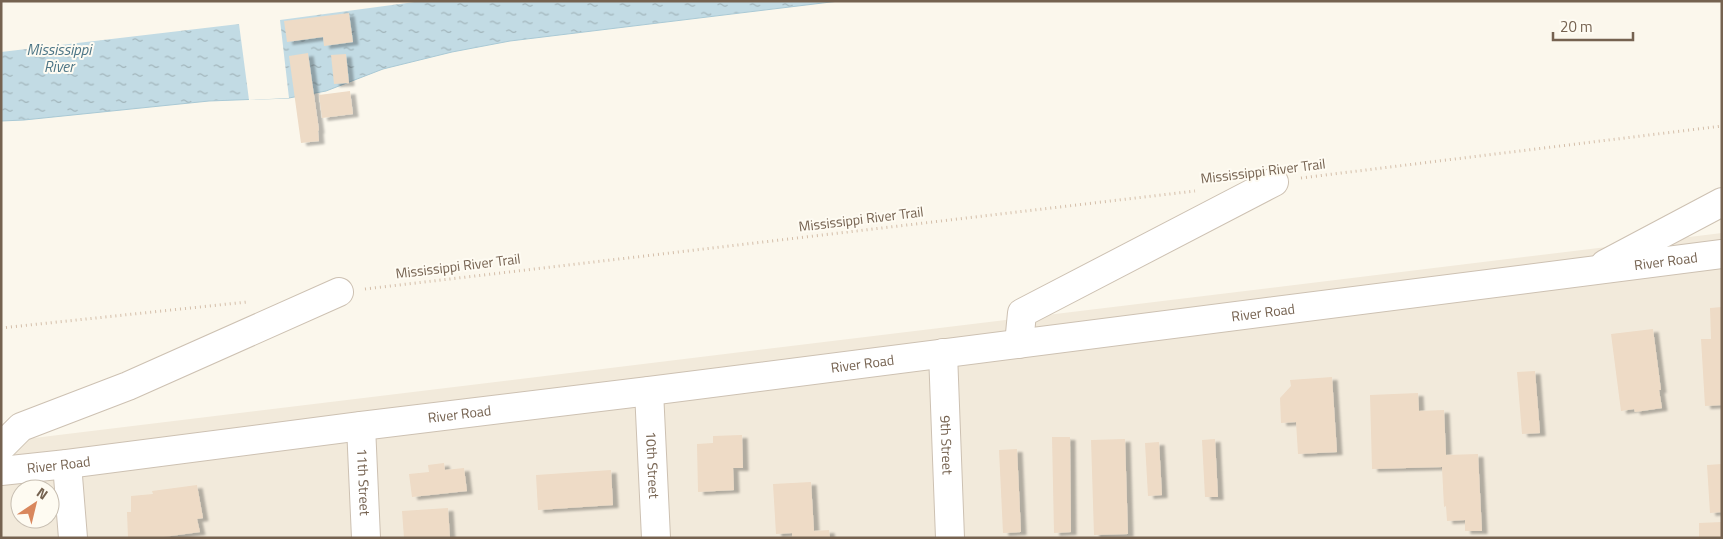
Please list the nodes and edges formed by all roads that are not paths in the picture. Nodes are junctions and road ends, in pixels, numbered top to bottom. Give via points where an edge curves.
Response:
1 (1274, 182) road end
2 (1722, 202) edge
3 (1722, 254) edge
4 (1590, 272) junction
5 (340, 292) road end
6 (1019, 344) junction
7 (943, 353) junction
8 (649, 391) junction
9 (361, 426) junction
10 (1, 447) edge
11 (67, 464) junction
12 (1, 470) edge
13 (73, 538) edge
14 (366, 538) edge
15 (656, 538) edge
16 (950, 538) edge

1 - 6 street via 1022,313
2 - 4 street
3 - 4 street, River Road
4 - 6 street, River Road
5 - 10 street via 128,386 20,427
6 - 7 street, River Road
7 - 8 street, River Road
7 - 16 street, 9th Street
8 - 9 street, River Road
8 - 15 street, 10th Street
9 - 11 street, River Road
9 - 14 street, 11th Street
11 - 12 street, River Road
11 - 13 street

